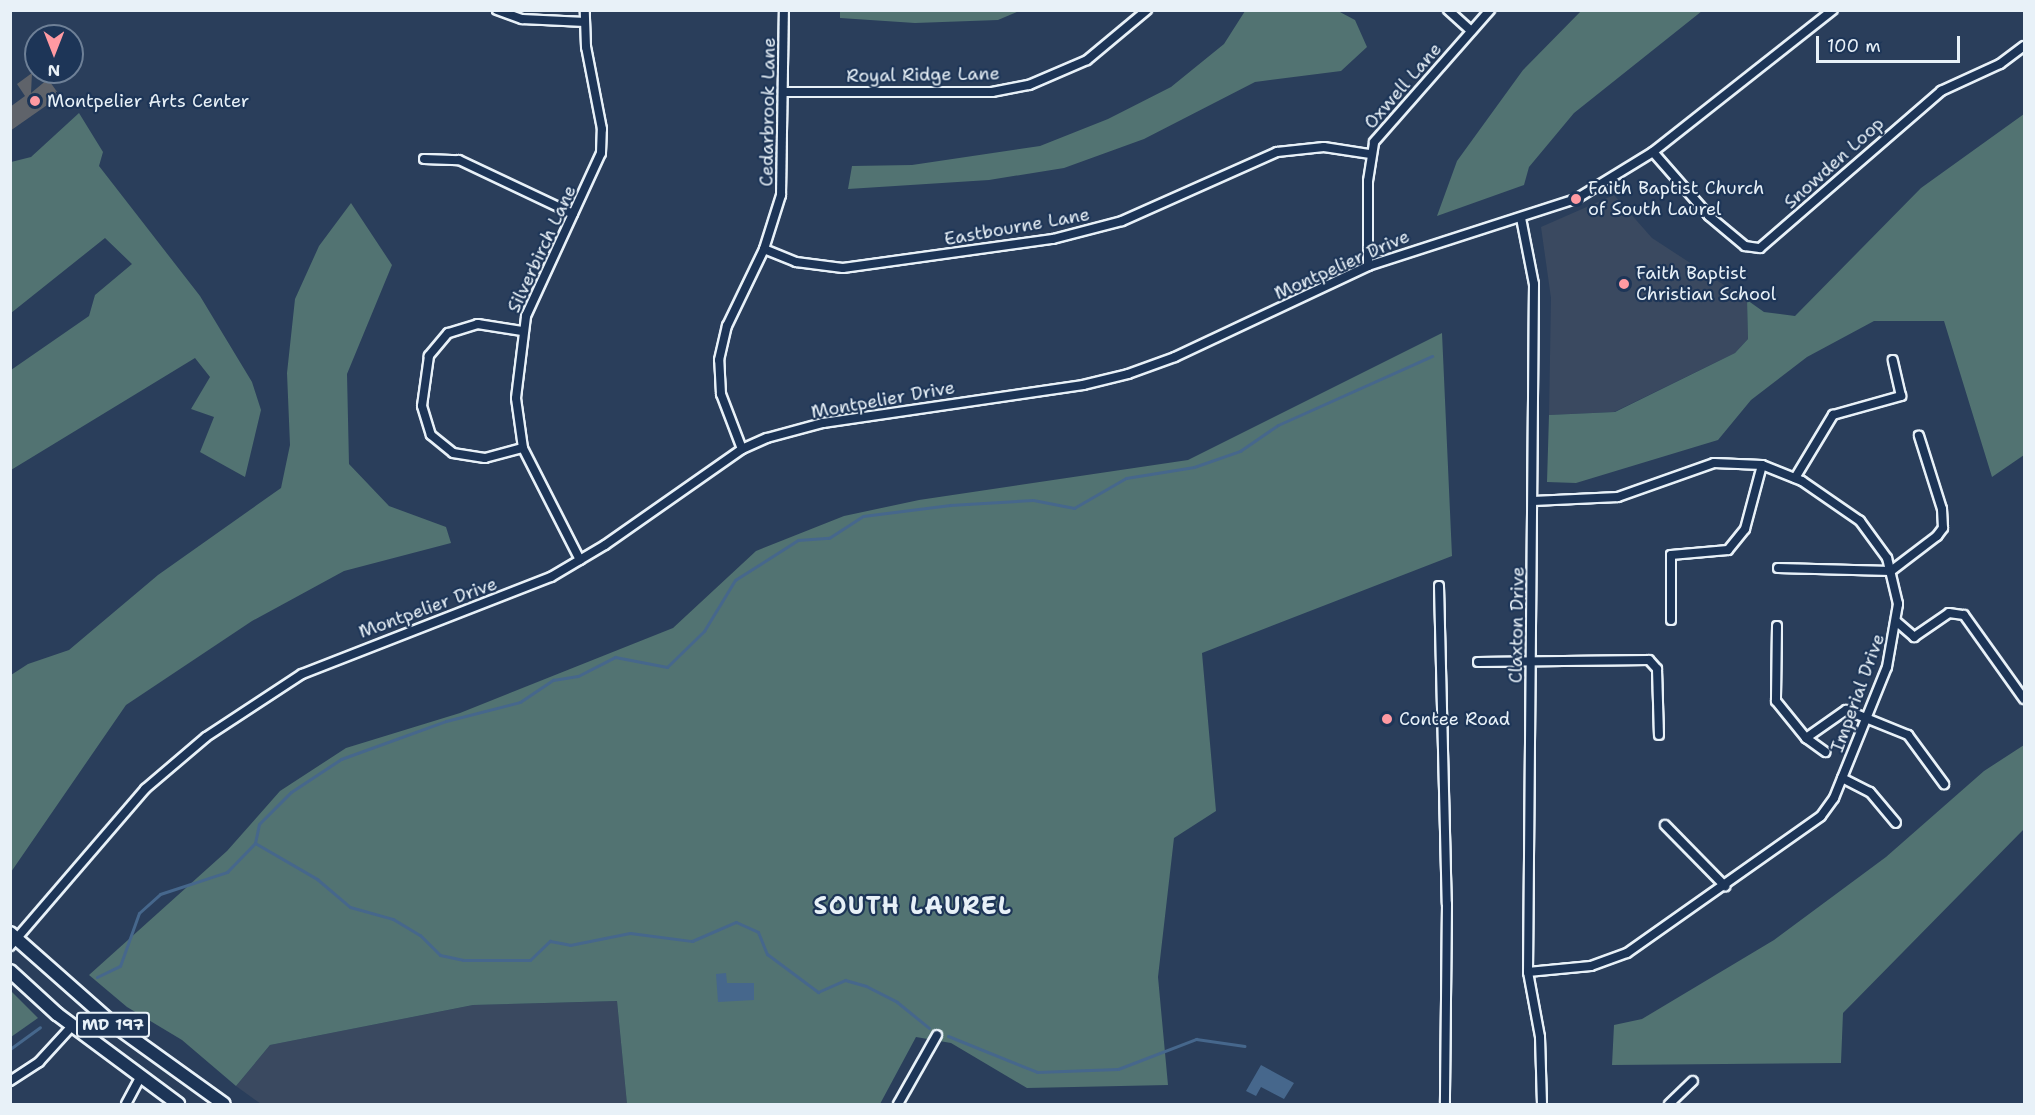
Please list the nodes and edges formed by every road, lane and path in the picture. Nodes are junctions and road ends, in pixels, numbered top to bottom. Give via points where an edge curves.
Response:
1 (497, 10) edge
2 (585, 10) edge
3 (784, 10) edge
4 (1147, 10) edge
5 (1448, 10) edge
6 (1490, 10) edge
7 (1833, 10) edge
8 (585, 22) junction
9 (1471, 31) junction
10 (2025, 46) edge
11 (784, 92) junction
12 (1653, 152) junction
13 (1370, 154) junction
14 (424, 159) dead end
15 (573, 214) junction
16 (1521, 218) junction
17 (764, 249) junction
18 (1368, 267) junction
19 (522, 331) junction
20 (1893, 360) dead end
21 (1919, 436) dead end
22 (523, 448) junction
23 (742, 448) junction
24 (1762, 465) junction
25 (1795, 478) junction
26 (1533, 501) junction
27 (580, 560) junction
28 (1778, 568) dead end
29 (1891, 571) junction
30 (1439, 586) dead end
31 (1671, 620) dead end
32 (1897, 622) junction
33 (1777, 626) dead end
34 (1531, 660) junction
35 (1478, 662) dead end
36 (2025, 699) edge
37 (1867, 717) junction
38 (1659, 735) dead end
39 (1806, 738) junction
40 (1825, 752) dead end
41 (1842, 778) junction
42 (1944, 784) dead end
43 (1896, 823) dead end
44 (1665, 825) dead end
45 (1725, 886) junction
46 (12, 939) edge
47 (10, 971) edge
48 (1528, 972) junction
49 (72, 1026) junction
50 (937, 1035) dead end
51 (140, 1078) junction
52 (10, 1081) edge
53 (1693, 1081) dead end
54 (126, 1104) edge
55 (178, 1104) edge
56 (224, 1104) edge
57 (898, 1104) edge
58 (1445, 1104) edge
59 (1542, 1104) edge
60 (1669, 1104) edge

1 - 8 street via 529,20
2 - 8 street, Silverbirch Lane
3 - 11 street, Cedarbrook Lane
4 - 11 street, Royal Ridge Lane via 1087,60 1029,85 992,92
5 - 9 street
6 - 9 street, Oxwell Lane
7 - 12 street, Montpelier Drive
8 - 15 street, Silverbirch Lane via 602,141 595,171
9 - 13 street, Oxwell Lane via 1385,125
10 - 12 street, Snowden Loop via 2000,64 1941,91 1760,248 1745,246 1709,216
11 - 17 street, Cedarbrook Lane via 782,189
12 - 16 street, Montpelier Drive via 1576,199
13 - 17 street, Eastbourne Lane via 1324,147 1277,152 1122,221 1053,239 843,268 796,262
13 - 18 street, Oxwell Lane
14 - 15 street via 459,160
15 - 19 street, Silverbirch Lane
16 - 18 street, Montpelier Drive via 1465,231
16 - 26 street, Claxton Drive via 1534,284
17 - 23 street, Cedarbrook Lane via 729,320 719,360 722,394
18 - 23 street, Montpelier Drive via 1175,357 1117,377 823,423
19 - 22 street, Silverbirch Lane via 516,398
19 - 22 street via 471,325 443,336 429,356 422,405 431,435 453,453 485,458
20 - 25 street via 1900,396 1833,416
21 - 29 street via 1942,508 1943,528
22 - 27 street, Silverbirch Lane
23 - 27 street, Montpelier Drive
24 - 25 street, Imperial Drive
24 - 26 street, Imperial Drive via 1714,463 1618,497
24 - 31 street via 1745,530 1728,550 1671,555
25 - 29 street, Imperial Drive via 1860,521 1883,550
26 - 34 street, Claxton Drive
27 - 46 street, Montpelier Drive via 521,589 327,663 261,697 145,789
28 - 29 street
29 - 32 street, Imperial Drive
30 - 58 street via 1447,904
32 - 36 street via 1914,637 1949,613 1964,615
32 - 37 street, Imperial Drive via 1892,652
33 - 39 street via 1776,701
34 - 35 street
34 - 38 street via 1649,660 1656,669
34 - 48 street, Claxton Drive
37 - 39 street via 1840,710
37 - 41 street, Imperial Drive
37 - 42 street via 1908,735
39 - 40 street
41 - 43 street via 1870,792
41 - 45 street, Imperial Drive via 1821,816
44 - 45 street
45 - 48 street, Imperial Drive via 1627,953 1591,966
46 - 56 main road, MD 197 via 114,1025
47 - 49 main road, MD 197
48 - 59 street, Claxton Drive via 1540,1037
49 - 51 main road, MD 197
49 - 52 street via 39,1062
50 - 57 street
51 - 54 street
51 - 55 main road, MD 197
53 - 60 street

